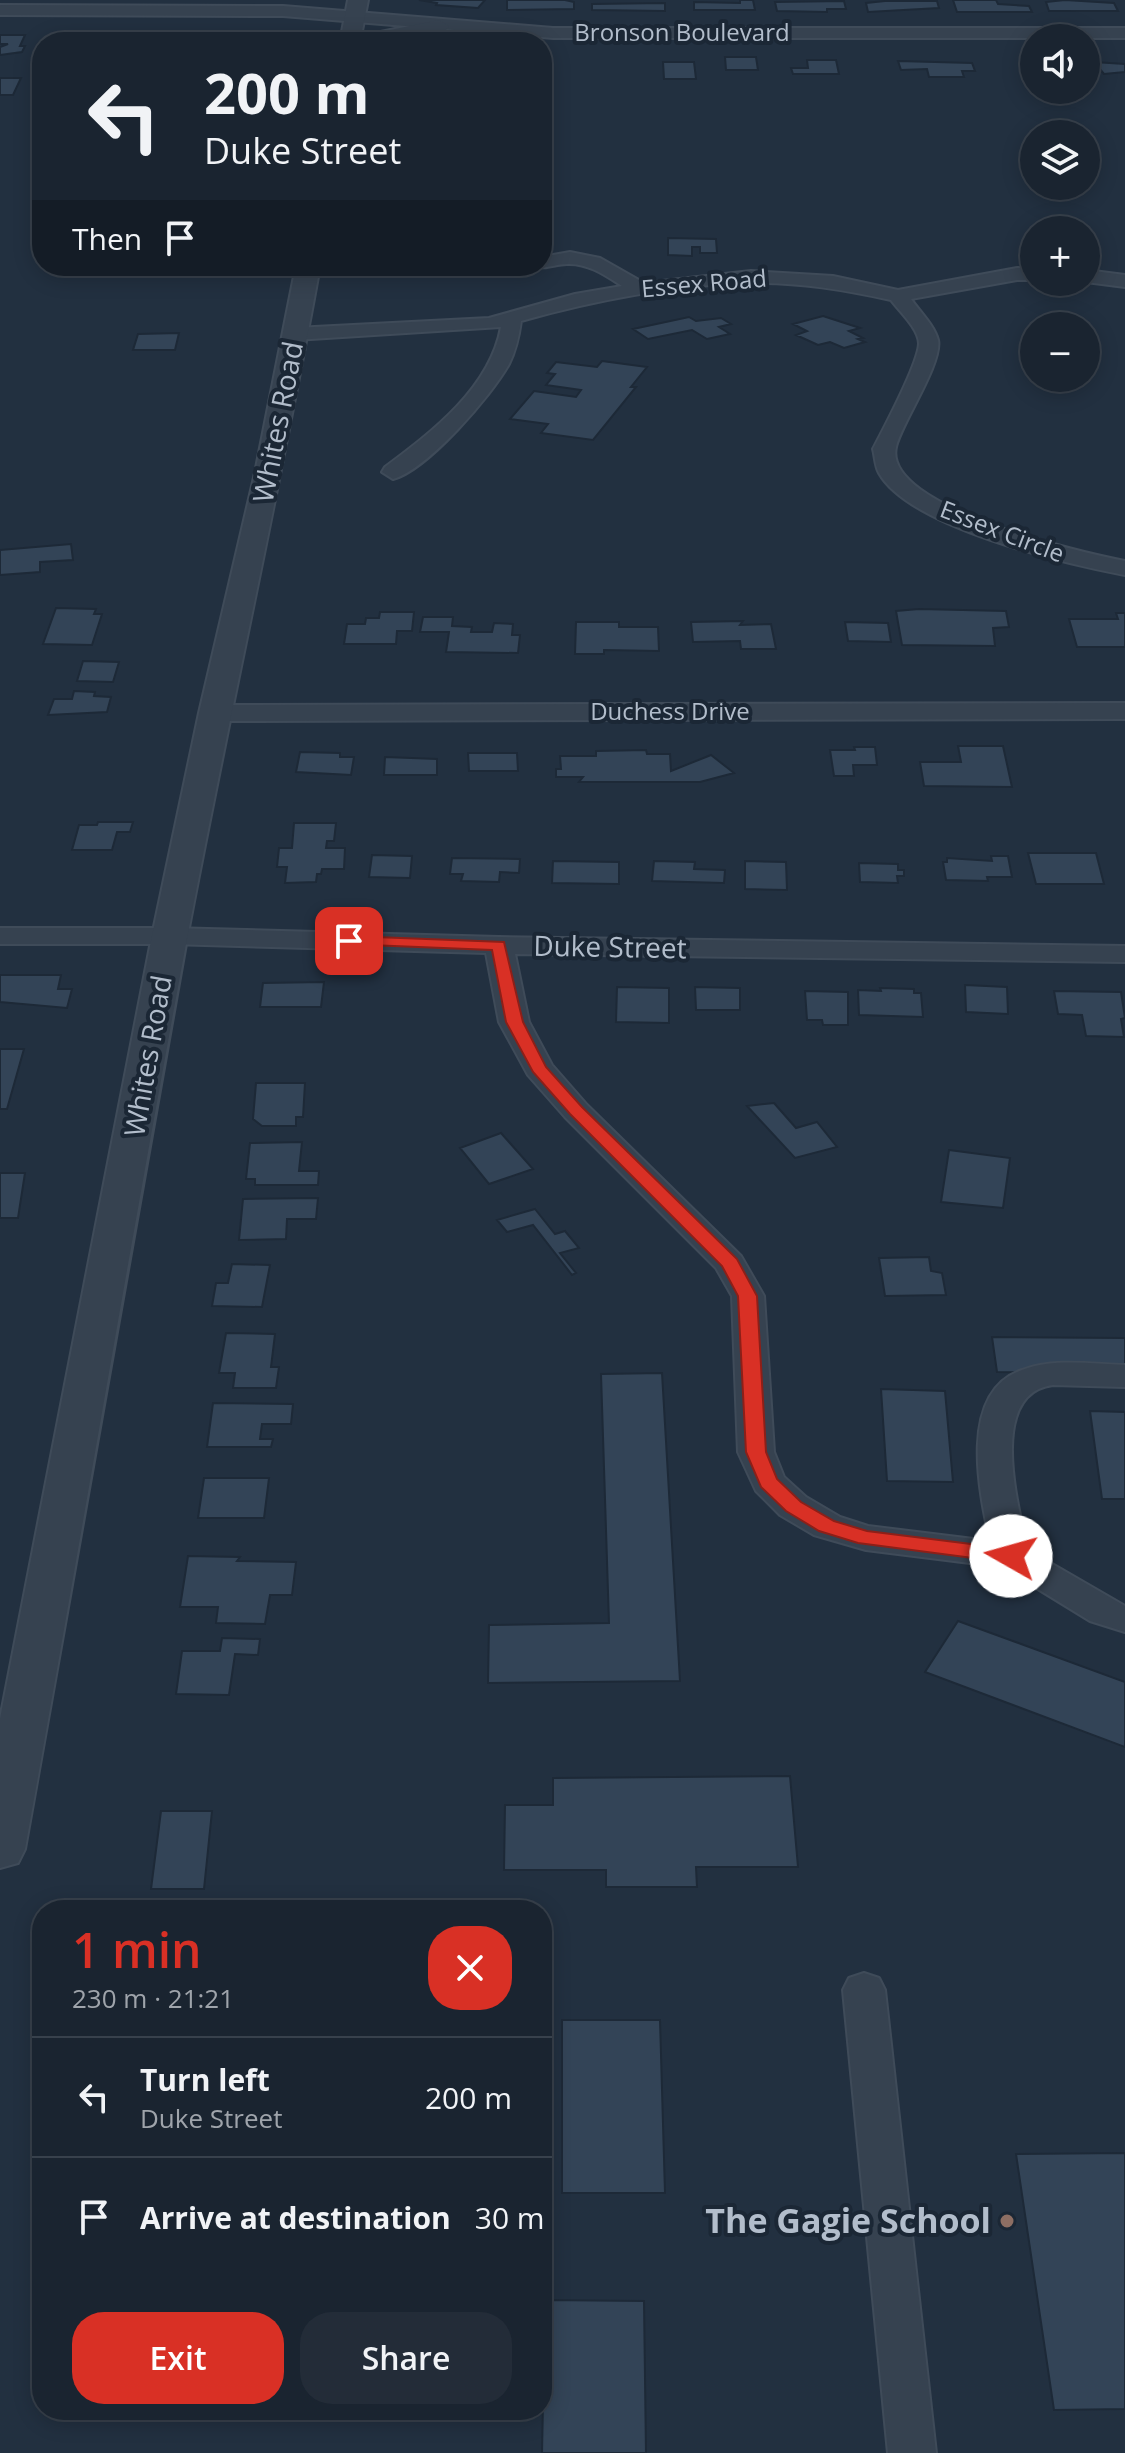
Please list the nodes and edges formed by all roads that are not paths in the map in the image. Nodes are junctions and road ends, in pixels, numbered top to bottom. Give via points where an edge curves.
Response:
1 (356, 9) edge
2 (0, 10) edge
3 (439, 26) junction
4 (352, 32) edge
5 (409, 32) edge
6 (550, 32) edge
7 (552, 32) edge
8 (1125, 33) edge
9 (1020, 253) dead end
10 (552, 261) edge
11 (1020, 268) edge
12 (1020, 275) edge
13 (1100, 275) edge
14 (306, 276) edge
15 (544, 276) edge
16 (1125, 281) edge
17 (640, 289) junction
18 (898, 296) junction
19 (575, 300) junction
20 (512, 319) junction
21 (297, 323) junction
22 (393, 472) dead end
23 (1125, 568) edge
24 (1125, 711) edge
25 (215, 713) junction
26 (0, 936) edge
27 (170, 936) junction
28 (499, 945) junction
29 (1125, 954) edge
30 (1125, 1376) edge
31 (1011, 1556) junction
32 (1125, 1619) edge
33 (0, 1849) edge
34 (864, 1990) dead end
35 (912, 2453) edge

1 - 2 street, Bronson Boulevard
1 - 3 street, Bronson Boulevard
1 - 4 street
3 - 5 street
3 - 6 street, Bronson Boulevard
7 - 8 street, Bronson Boulevard
9 - 11 street via 1010,257
10 - 17 street via 588,258
12 - 18 street
13 - 16 street
14 - 21 street, Whites Road
15 - 19 street
17 - 18 street, Essex Road via 779,277
17 - 19 street, Essex Road
18 - 23 street, Essex Circle via 929,344 884,449 891,476 941,511 1004,538 1071,559
19 - 20 street, Essex Road
20 - 21 street, Essex Road via 432,329
20 - 22 street via 511,335 494,371 448,427
21 - 25 street, Whites Road
24 - 25 street, Duchess Drive
25 - 27 street, Whites Road
26 - 27 street, Duke Street
27 - 28 street, Duke Street
27 - 33 street, Whites Road
28 - 29 street, Duke Street
28 - 31 street via 514,1022 539,1069 730,1263 748,1296 756,1452 769,1483 793,1506 827,1526 866,1538
30 - 31 street via 1031,1378 1013,1388 996,1431 996,1479
31 - 32 street via 1103,1612
34 - 35 street

